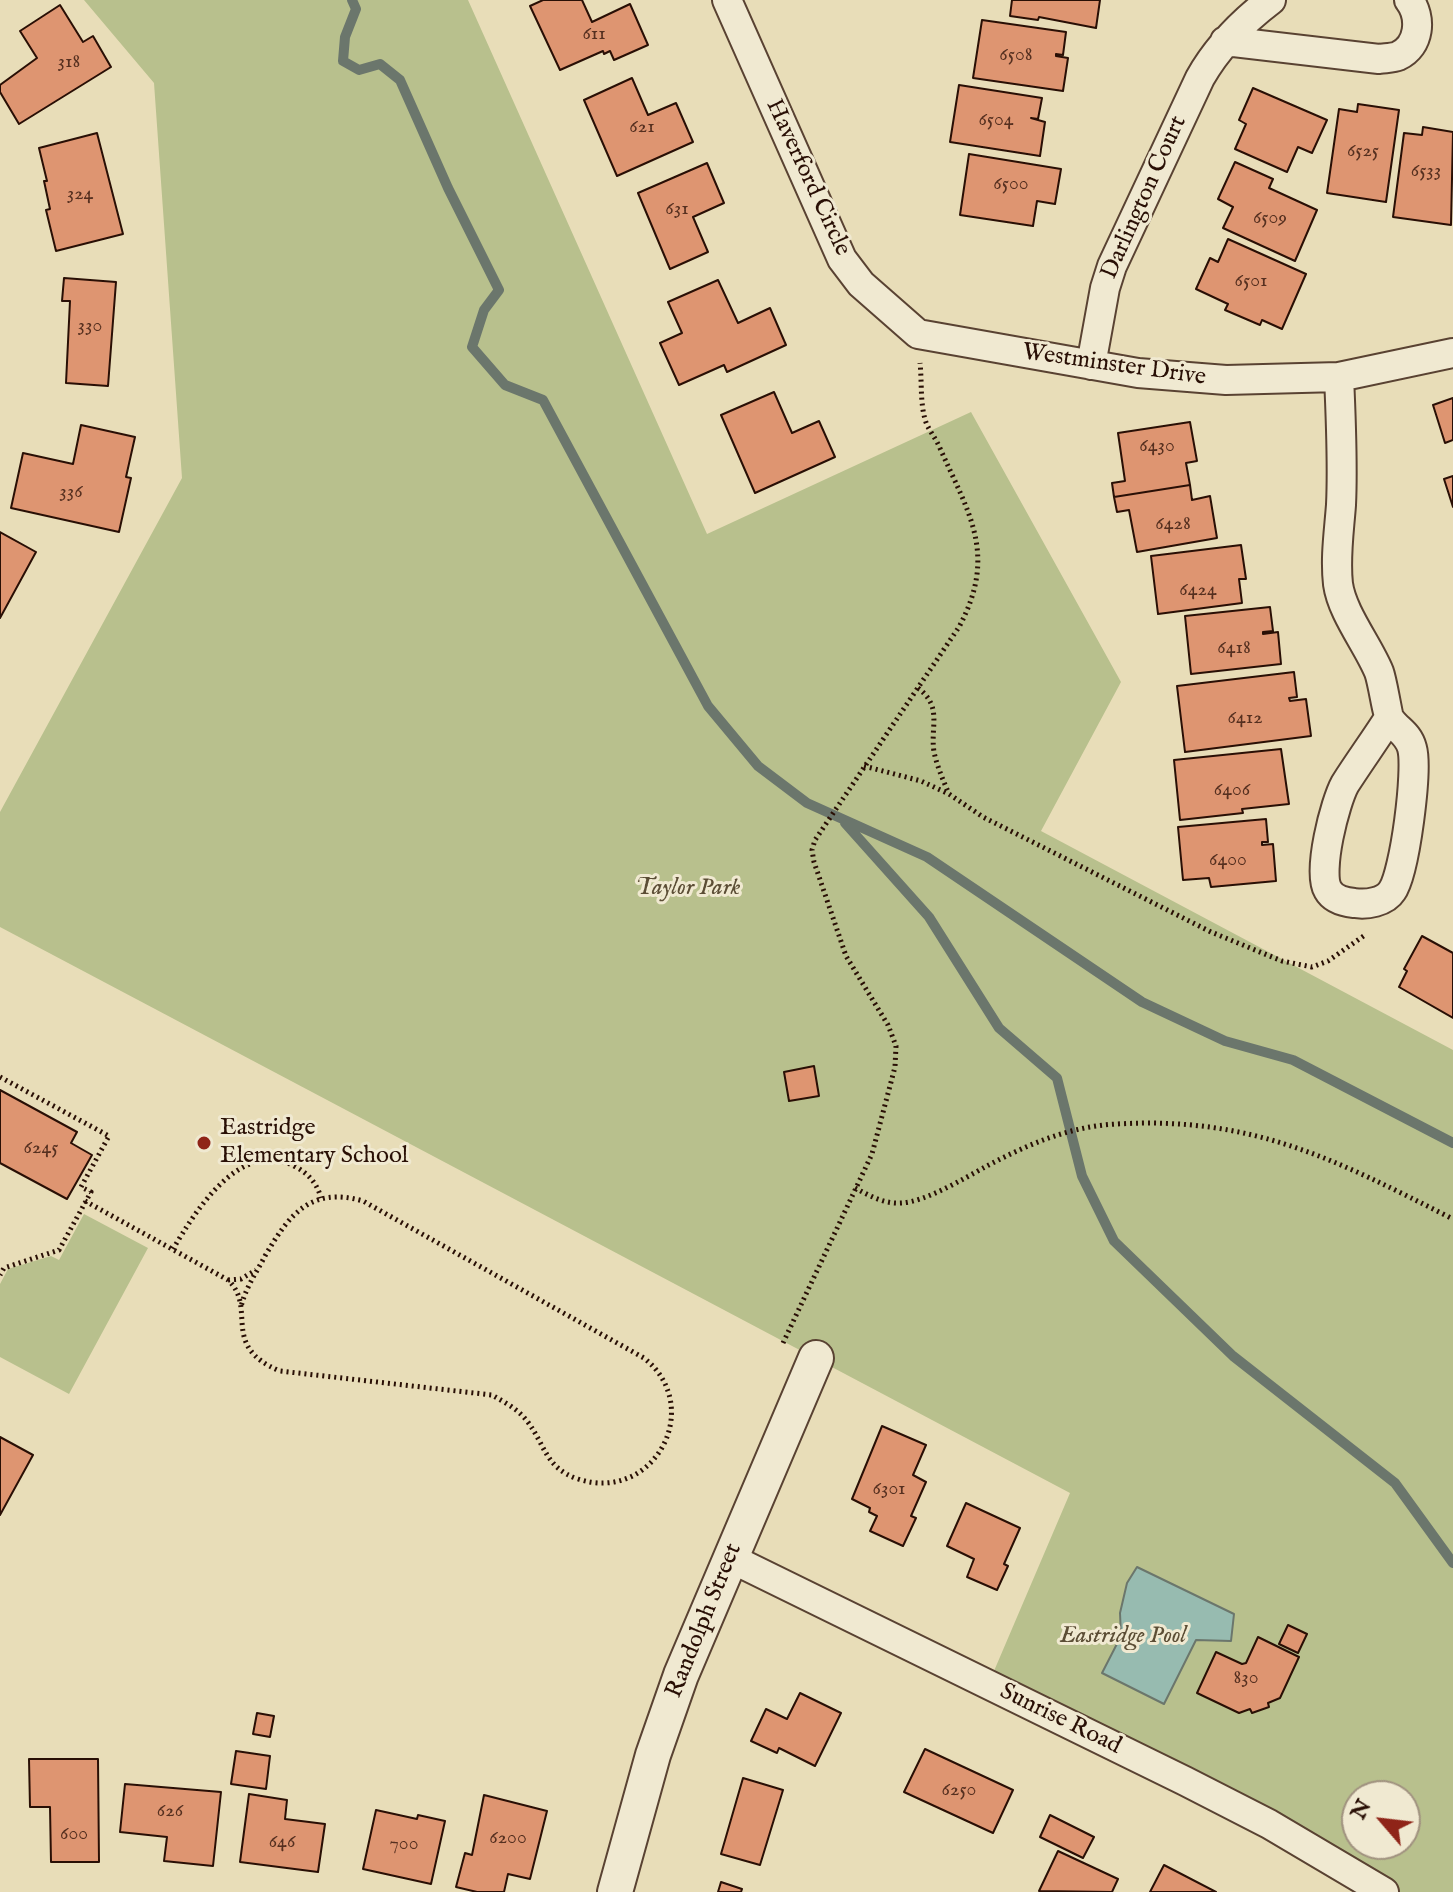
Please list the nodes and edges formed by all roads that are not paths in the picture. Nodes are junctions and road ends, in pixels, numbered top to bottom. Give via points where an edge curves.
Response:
1 (727, 0) edge
2 (1271, 0) edge
3 (1409, 0) edge
4 (1225, 41) junction
5 (918, 334) joint
6 (1453, 353) edge
7 (1091, 365) junction
8 (1339, 377) junction
9 (1389, 718) junction
10 (816, 1358) dead end
11 (730, 1558) junction
12 (615, 1892) edge
13 (1384, 1892) edge

1 - 5 street, Haverford Circle via 842,259 861,284
2 - 4 street, Darlington Court
3 - 4 street via 1418,28 1397,57
4 - 7 street, Darlington Court via 1200,78 1117,256 1105,288
5 - 7 street, Westminster Drive
6 - 8 street, Westminster Drive
7 - 8 street, Westminster Drive via 1199,379
8 - 9 street via 1338,587 1383,683
9 - 9 street via 1405,733 1414,766 1402,868 1392,893 1378,902 1349,903 1335,898 1325,885 1335,808
10 - 11 street, Randolph Street
11 - 12 street, Randolph Street via 653,1755
11 - 13 street, Sunrise Road via 1185,1781

